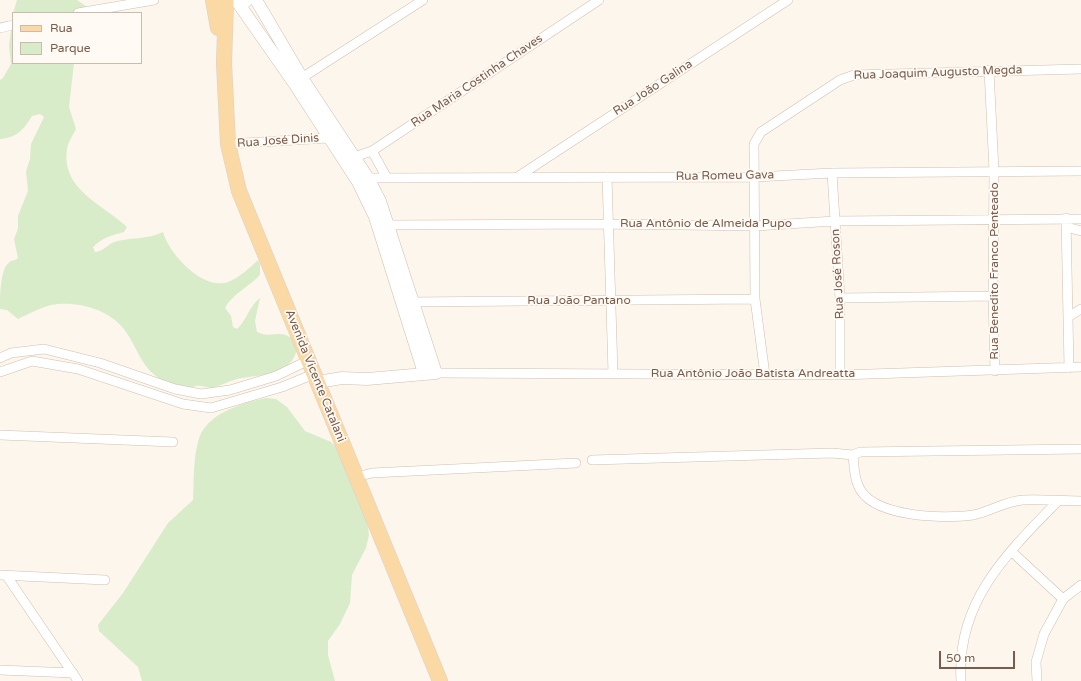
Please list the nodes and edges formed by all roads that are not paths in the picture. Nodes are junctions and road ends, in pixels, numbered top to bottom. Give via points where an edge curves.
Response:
1 (154, 0) edge
2 (213, 0) edge
3 (226, 0) edge
4 (256, 0) edge
5 (423, 0) edge
6 (599, 0) edge
7 (788, 0) edge
8 (242, 3) edge
9 (84, 12) edge
10 (12, 25) edge
11 (0, 28) edge
12 (224, 63) junction
13 (1081, 69) edge
14 (989, 70) junction
15 (298, 80) junction
16 (328, 138) junction
17 (228, 144) junction
18 (372, 151) junction
19 (354, 157) junction
20 (994, 171) junction
21 (1081, 171) edge
22 (832, 173) junction
23 (519, 176) junction
24 (607, 177) junction
25 (755, 177) junction
26 (387, 178) junction
27 (363, 180) junction
28 (1081, 219) edge
29 (994, 220) junction
30 (835, 221) junction
31 (1066, 223) junction
32 (609, 224) junction
33 (755, 226) junction
34 (384, 227) junction
35 (1081, 231) edge
36 (993, 296) junction
37 (840, 298) junction
38 (755, 299) junction
39 (612, 301) junction
40 (407, 302) junction
41 (1081, 309) edge
42 (1068, 317) junction
43 (16, 353) junction
44 (0, 358) edge
45 (19, 365) junction
46 (1069, 368) junction
47 (1081, 368) edge
48 (995, 371) junction
49 (0, 372) edge
50 (314, 372) junction
51 (430, 373) junction
52 (613, 373) junction
53 (764, 375) junction
54 (840, 375) junction
55 (0, 435) edge
56 (173, 442) dead end
57 (1081, 449) edge
58 (856, 453) junction
59 (592, 460) dead end
60 (576, 464) dead end
61 (356, 477) junction
62 (1081, 500) edge
63 (1058, 501) junction
64 (1011, 551) junction
65 (3, 575) edge
66 (105, 580) dead end
67 (1081, 585) edge
68 (1063, 599) junction
69 (0, 670) edge
70 (72, 673) junction
71 (78, 681) edge
72 (440, 681) edge
73 (961, 681) edge
74 (1037, 681) edge

1 - 9 street
2 - 12 main road, Avenida Vicente Catalani
3 - 12 main road, Avenida Vicente Catalani
4 - 15 street
5 - 15 street
6 - 18 street, Rua Maria Costinha Chaves
7 - 23 street, Rua João Galina
8 - 15 street
10 - 11 street
12 - 17 main road, Avenida Vicente Catalani
13 - 14 street, Rua Joaquim Augusto Megda
14 - 20 street, Rua Benedito Franco Penteado
14 - 25 street, Rua Joaquim Augusto Megda via 854,75 840,80 762,132 754,144
15 - 16 street
15 - 19 street
16 - 17 street, Rua José Dinis
16 - 27 street
17 - 50 main road, Avenida Vicente Catalani via 239,191
18 - 19 street, Rua Maria Costinha Chaves
18 - 26 street
19 - 27 street
20 - 21 street, Rua Romeu Gava
20 - 22 street, Rua Romeu Gava
20 - 29 street, Rua Benedito Franco Penteado
22 - 25 street, Rua Romeu Gava
22 - 30 street, Rua José Roson
23 - 24 street, Rua Romeu Gava
23 - 26 street, Rua Romeu Gava
24 - 25 street, Rua Romeu Gava
24 - 32 street
25 - 33 street, Rua Joaquim Augusto Megda
26 - 27 street, Rua Romeu Gava
27 - 34 street
28 - 31 street, Rua Antônio de Almeida Pupo
29 - 30 street, Rua Antônio de Almeida Pupo
29 - 31 street, Rua Antônio de Almeida Pupo
29 - 36 street, Rua Benedito Franco Penteado
30 - 33 street, Rua Antônio de Almeida Pupo
30 - 37 street, Rua José Roson
31 - 35 street
31 - 42 street
32 - 33 street, Rua Antônio de Almeida Pupo
32 - 34 street, Rua Antônio de Almeida Pupo
32 - 39 street
33 - 38 street, Rua Joaquim Augusto Megda
34 - 40 street
36 - 37 street
36 - 48 street, Rua Benedito Franco Penteado
37 - 54 street, Rua José Roson
38 - 39 street, Rua João Pantano
38 - 53 street, Rua Joaquim Augusto Megda
39 - 40 street, Rua João Pantano
39 - 52 street
40 - 51 street
41 - 42 street
42 - 46 street
43 - 44 street
43 - 45 street
43 - 50 street via 44,349 100,363 175,389 201,394 230,390 276,376
45 - 49 street
45 - 50 street via 32,361 78,369 183,404 211,408 268,392
46 - 47 street, Rua Antônio João Batista Andreatta
46 - 48 street, Rua Antônio João Batista Andreatta
48 - 54 street, Rua Antônio João Batista Andreatta
50 - 51 street, Rua Antônio João Batista Andreatta via 342,378
50 - 61 main road, Avenida Vicente Catalani
51 - 52 street, Rua Antônio João Batista Andreatta
52 - 53 street, Rua Antônio João Batista Andreatta
53 - 54 street, Rua Antônio João Batista Andreatta
55 - 56 street
57 - 58 street
58 - 59 street
58 - 63 street via 858,486 877,505 889,509 951,517 975,514 1022,500
60 - 61 street via 372,473
61 - 72 main road, Avenida Vicente Catalani
62 - 63 street
63 - 64 street
64 - 68 street
64 - 73 street via 981,591 966,625 960,665
65 - 66 street
65 - 70 street
67 - 68 street
68 - 74 street via 1044,634 1036,662
69 - 70 street
70 - 71 street

